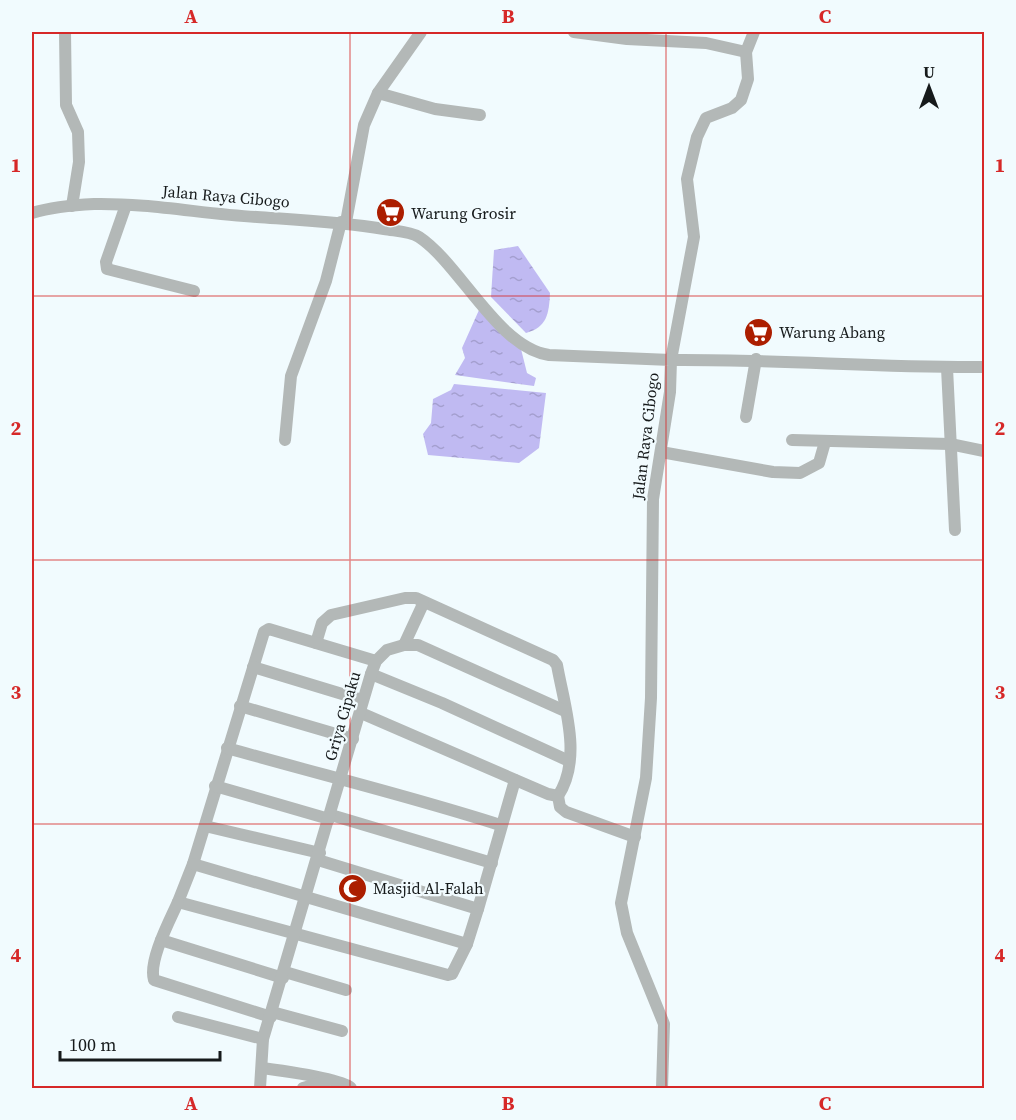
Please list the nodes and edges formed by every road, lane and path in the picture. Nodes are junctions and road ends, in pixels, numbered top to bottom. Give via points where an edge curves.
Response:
1 (65, 32) edge
2 (421, 32) edge
3 (574, 32) edge
4 (754, 32) edge
5 (746, 52) junction
6 (378, 93) junction
7 (480, 115) dead end
8 (126, 204) junction
9 (72, 206) junction
10 (32, 213) edge
11 (344, 222) junction
12 (194, 291) dead end
13 (756, 359) junction
14 (671, 360) junction
15 (984, 367) edge
16 (947, 368) junction
17 (746, 417) dead end
18 (285, 440) dead end
19 (792, 440) dead end
20 (825, 442) junction
21 (950, 444) junction
22 (984, 451) edge
23 (661, 452) junction
24 (955, 530) dead end
25 (423, 603) junction
26 (316, 643) junction
27 (404, 645) junction
28 (376, 662) junction
29 (254, 667) junction
30 (371, 674) junction
31 (362, 700) junction
32 (240, 706) junction
33 (565, 711) junction
34 (361, 713) junction
35 (353, 739) junction
36 (227, 748) junction
37 (568, 761) junction
38 (514, 780) junction
39 (340, 781) junction
40 (215, 786) junction
41 (558, 796) junction
42 (330, 817) junction
43 (500, 825) junction
44 (205, 826) junction
45 (635, 837) junction
46 (319, 857) junction
47 (492, 863) junction
48 (193, 864) junction
49 (305, 897) junction
50 (178, 902) junction
51 (478, 909) junction
52 (296, 932) junction
53 (161, 940) junction
54 (467, 944) junction
55 (284, 975) junction
56 (346, 990) dead end
57 (272, 1014) junction
58 (178, 1017) dead end
59 (342, 1031) dead end
60 (263, 1039) junction
61 (262, 1068) junction
62 (327, 1081) junction
63 (260, 1089) edge
64 (303, 1089) edge
65 (351, 1089) edge
66 (662, 1089) edge

1 - 9 street via 66,105 78,132 79,162
2 - 6 street
3 - 5 street via 706,43
4 - 5 street
5 - 14 street via 748,79 741,100 706,118 690,162 687,188 694,237
6 - 7 street via 435,109
6 - 11 street via 364,125
8 - 9 street, Jalan Raya Cibogo
8 - 11 street, Jalan Raya Cibogo
8 - 12 street via 107,268
9 - 10 street, Jalan Raya Cibogo
11 - 14 street, Jalan Raya Cibogo via 419,237 488,312 534,351 549,355
11 - 18 street via 291,376
13 - 14 street
13 - 16 street
13 - 17 street
14 - 23 street, Jalan Raya Cibogo
15 - 16 street
16 - 21 street
19 - 20 street
20 - 21 street
20 - 23 street via 819,462 800,473 772,472
21 - 22 street
21 - 24 street
23 - 45 street, Jalan Raya Cibogo via 653,499 649,745
25 - 26 street via 405,598 331,615 322,623
25 - 27 street
25 - 33 street via 553,660
26 - 28 street
26 - 29 street via 268,629
27 - 28 street, Griya Cipaku via 387,650
27 - 33 street via 430,650
28 - 30 street, Griya Cipaku
29 - 31 street
29 - 32 street
30 - 31 street, Griya Cipaku
30 - 37 street
31 - 34 street, Griya Cipaku
32 - 35 street
32 - 36 street
33 - 37 street via 572,742
34 - 35 street, Griya Cipaku
34 - 38 street
35 - 39 street, Griya Cipaku
36 - 39 street
36 - 40 street
37 - 41 street
38 - 41 street
38 - 43 street
39 - 42 street, Griya Cipaku
39 - 43 street via 418,799
40 - 42 street
40 - 44 street
41 - 45 street via 560,807 566,812
42 - 46 street, Griya Cipaku
42 - 47 street
43 - 47 street
44 - 46 street
44 - 48 street
45 - 66 street, Jalan Raya Cibogo via 621,910 664,1024
46 - 49 street, Griya Cipaku
46 - 51 street
47 - 51 street
48 - 49 street
48 - 50 street
49 - 52 street, Griya Cipaku
49 - 54 street
50 - 52 street
50 - 53 street
51 - 54 street
52 - 54 street via 448,975
52 - 55 street, Griya Cipaku
53 - 55 street
53 - 57 street via 153,974 157,982
55 - 56 street
55 - 57 street, Griya Cipaku
57 - 59 street
57 - 60 street, Griya Cipaku
58 - 60 street
60 - 61 street, Griya Cipaku
61 - 62 street via 294,1071
61 - 63 street, Griya Cipaku
62 - 64 street
62 - 65 street via 347,1084

